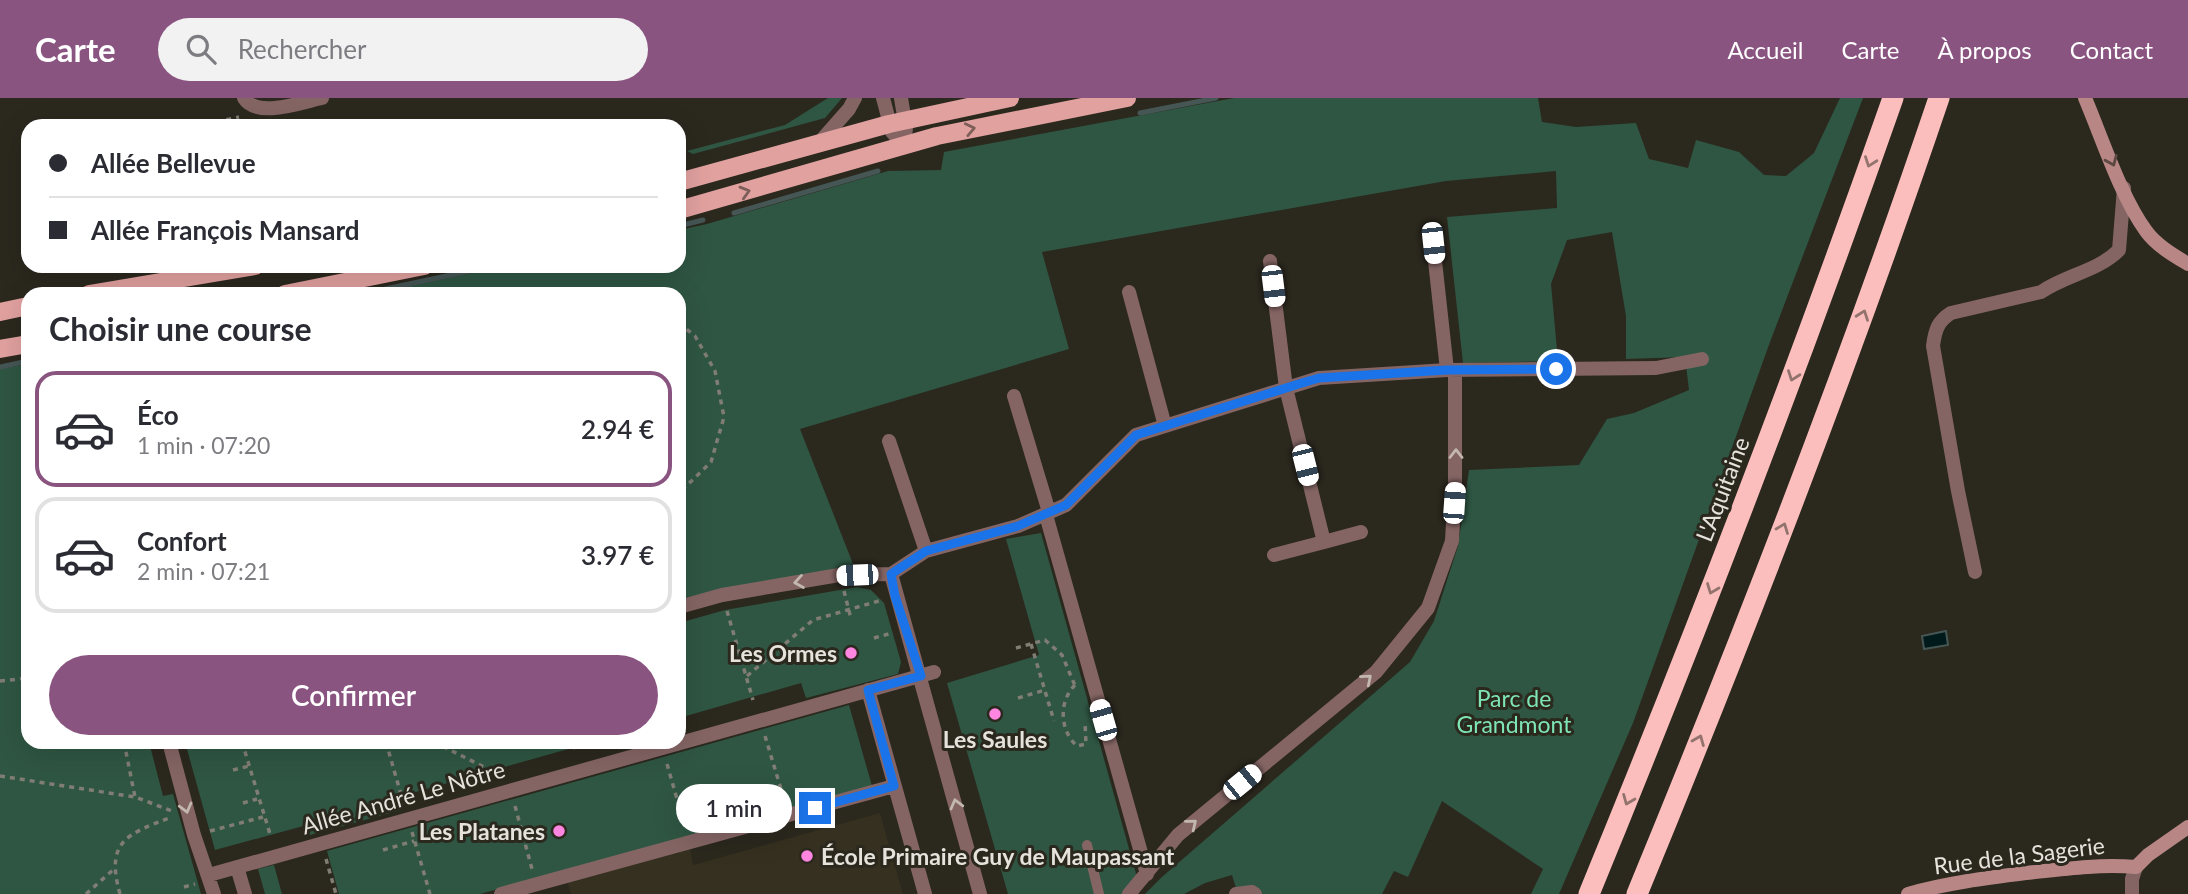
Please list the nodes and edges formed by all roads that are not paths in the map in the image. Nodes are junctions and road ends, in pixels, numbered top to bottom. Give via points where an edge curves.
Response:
1 (322, 98) edge
2 (855, 98) edge
3 (883, 98) edge
4 (901, 98) edge
5 (1010, 98) edge
6 (1127, 98) edge
7 (1893, 98) edge
8 (1940, 98) edge
9 (2085, 98) edge
10 (250, 102) edge
11 (897, 122) junction
12 (819, 144) junction
13 (904, 145) junction
14 (686, 177) edge
15 (2124, 188) junction
16 (686, 208) edge
17 (1433, 243) dead end
18 (1270, 261) dead end
19 (2188, 264) edge
20 (214, 273) edge
21 (389, 273) edge
22 (130, 287) edge
23 (320, 287) edge
24 (1129, 292) dead end
25 (21, 308) edge
26 (0, 312) edge
27 (21, 345) edge
28 (0, 349) edge
29 (1702, 359) dead end
30 (1451, 370) junction
31 (1286, 388) junction
32 (1014, 396) dead end
33 (1165, 426) junction
34 (889, 441) dead end
35 (1048, 513) junction
36 (1361, 532) dead end
37 (1324, 542) junction
38 (926, 551) junction
39 (1274, 555) dead end
40 (1975, 572) dead end
41 (891, 574) junction
42 (686, 605) edge
43 (927, 674) junction
44 (868, 690) junction
45 (686, 741) edge
46 (171, 749) edge
47 (659, 749) edge
48 (894, 786) junction
49 (2188, 827) edge
50 (1087, 845) dead end
51 (237, 867) junction
52 (2136, 867) junction
53 (1147, 874) junction
54 (209, 875) junction
55 (214, 894) edge
56 (245, 894) edge
57 (501, 894) edge
58 (925, 894) edge
59 (980, 894) edge
60 (1099, 894) edge
61 (1129, 894) edge
62 (1236, 894) edge
63 (1255, 894) edge
64 (1589, 894) edge
65 (1637, 894) edge
66 (1908, 894) edge
67 (2132, 894) edge

1 - 10 street via 266,110
2 - 12 street
3 - 11 street
4 - 11 street
5 - 11 main road
13 -> 6 main road
7 -> 64 highway, L'Aquitaine via 1755,477
65 -> 8 highway via 1796,493
9 -> 15 street
11 - 12 main road
11 - 13 street
12 - 14 main road
16 -> 13 main road
15 - 19 street via 2147,232
15 - 40 street via 2119,250 2105,263 2041,292 1951,313 1937,327 1933,346
17 - 30 street
18 - 31 street
20 - 22 main road
21 - 23 main road
24 - 33 street
25 - 26 main road
27 - 28 main road
29 - 30 street via 1656,368
30 - 31 street via 1319,378
53 -> 30 street via 1178,835 1376,672 1428,608 1452,541
31 - 33 street
31 - 37 street
32 - 35 street
33 - 35 street via 1136,435 1066,505
34 - 38 street
35 - 38 street
35 - 53 street
36 - 37 street
37 - 39 street
38 - 41 street
41 -> 42 street via 839,576
41 - 43 street via 895,596
43 - 44 street, Allée André Le Nôtre
59 -> 43 street
44 - 45 street, Allée André Le Nôtre
44 - 48 street
46 -> 54 street
47 - 51 street, Allée André Le Nôtre
48 - 57 street
48 - 58 street
49 - 52 street
50 - 60 lane
51 - 54 street, Allée André Le Nôtre
51 - 56 street
52 - 66 street, Rue de la Sagerie via 2100,865 1998,876
52 - 67 street
53 - 61 street
54 - 55 street
62 - 63 street

